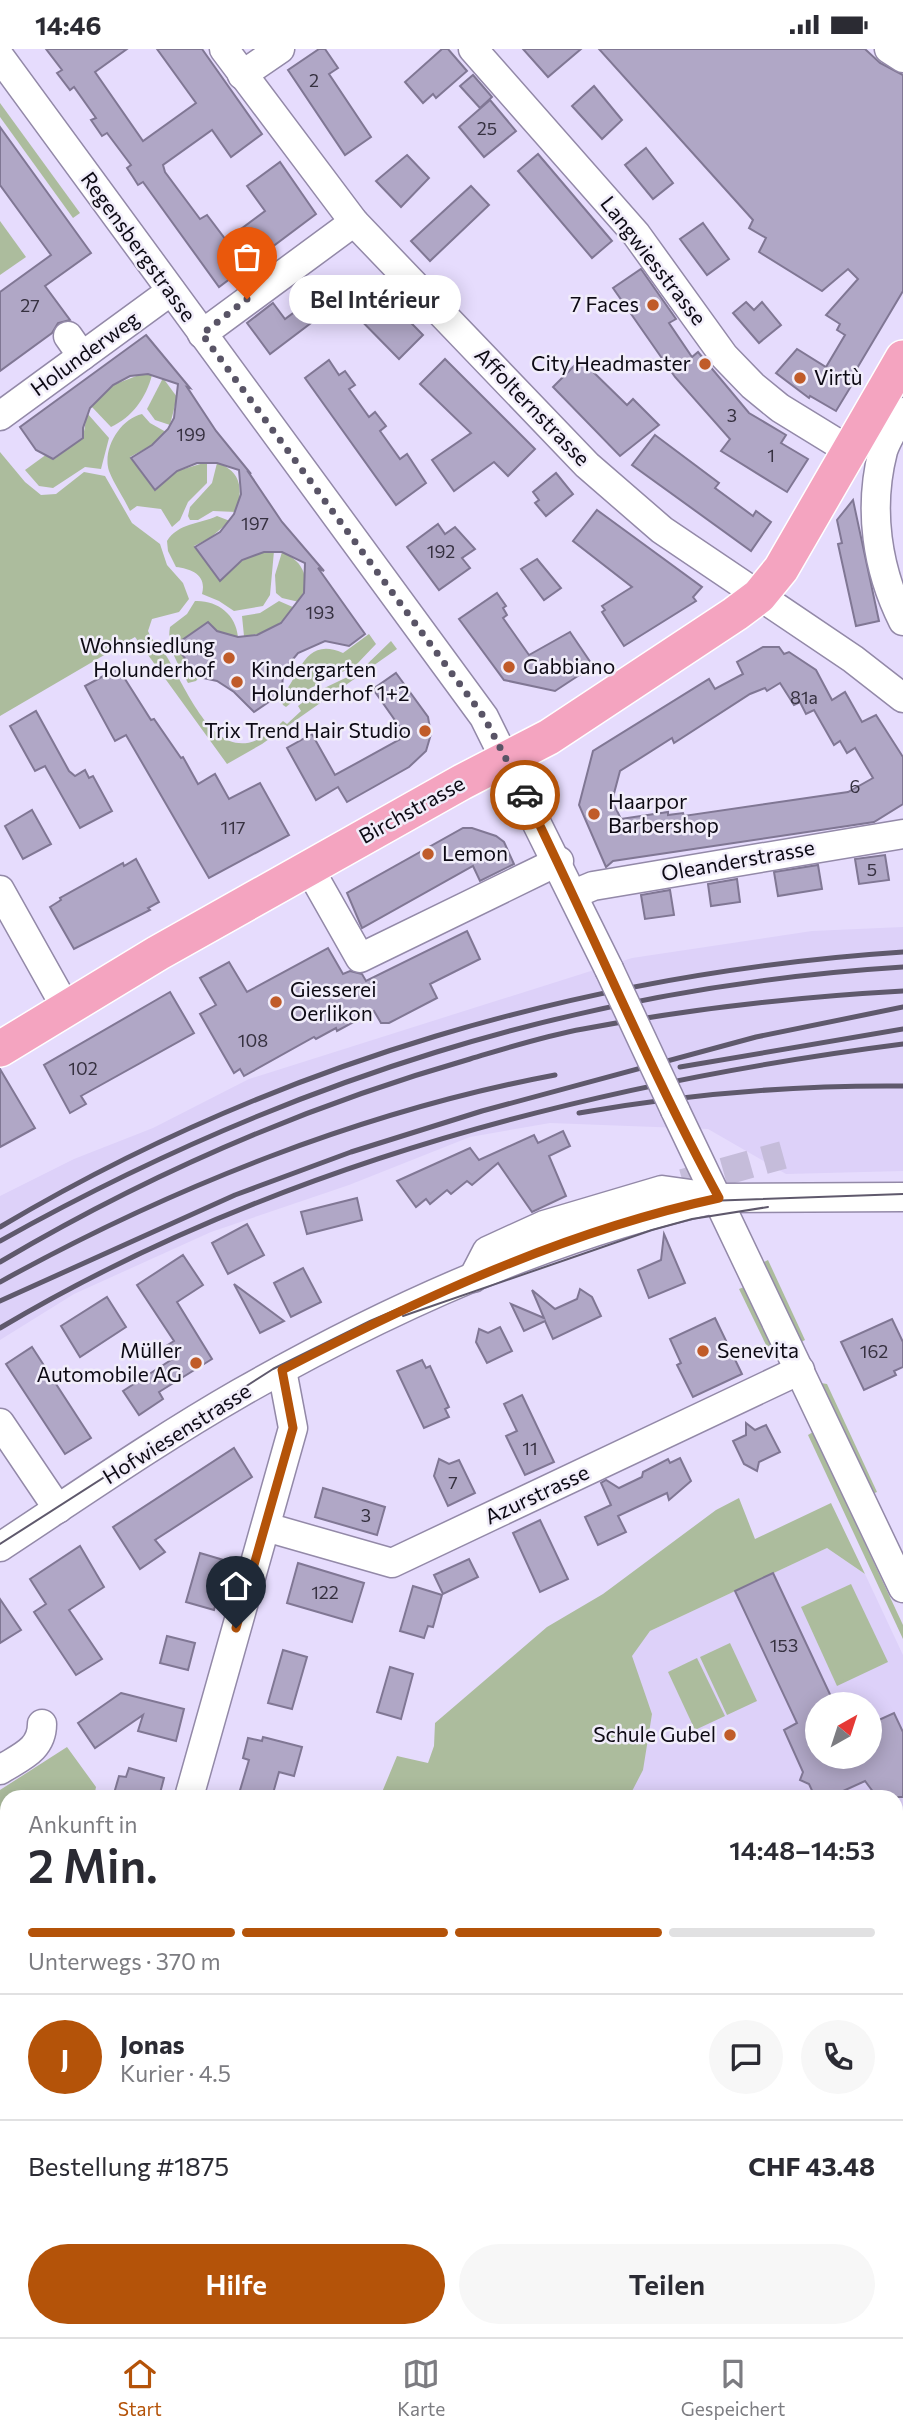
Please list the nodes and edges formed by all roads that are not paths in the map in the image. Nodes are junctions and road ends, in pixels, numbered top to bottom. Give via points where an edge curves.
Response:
1 (224, 49) edge
2 (280, 49) edge
3 (473, 49) edge
4 (888, 49) edge
5 (0, 57) edge
6 (903, 58) edge
7 (242, 75) junction
8 (354, 222) junction
9 (171, 291) junction
10 (202, 334) junction
11 (903, 358) edge
12 (903, 412) edge
13 (0, 416) edge
14 (850, 451) junction
15 (759, 596) junction
16 (903, 621) edge
17 (903, 698) edge
18 (507, 758) junction
19 (903, 834) edge
20 (559, 862) junction
21 (309, 868) junction
22 (0, 890) edge
23 (574, 894) junction
24 (66, 1008) junction
25 (0, 1049) edge
26 (903, 1197) edge
27 (719, 1198) junction
28 (473, 1278) junction
29 (282, 1370) junction
30 (800, 1370) junction
31 (1, 1426) edge
32 (58, 1509) junction
33 (266, 1527) junction
34 (0, 1547) edge
35 (903, 1588) edge
36 (42, 1724) dead end
37 (0, 1770) edge
38 (191, 1790) edge

1 - 7 street, Affolternstrasse
2 - 7 street
3 - 14 street, Langwiesstrasse via 636,234 724,356 780,408
4 - 6 street
5 - 9 street, Regensbergstrasse
7 - 8 street, Affolternstrasse
8 - 10 street
8 - 15 street, Affolternstrasse via 587,465 662,530
9 - 10 street, Regensbergstrasse
9 - 13 street, Holunderweg via 75,346
10 - 18 street, Regensbergstrasse via 475,704
11 - 14 main road, Birchstrasse
12 - 16 street via 883,450 876,513 880,566
14 - 15 main road, Birchstrasse via 781,569
15 - 17 street, Affolternstrasse
15 - 18 main road, Birchstrasse via 564,728
18 - 20 street, Regensbergstrasse
18 - 21 main road, Birchstrasse
19 - 23 street, Oleanderstrasse via 593,885
20 - 21 street via 360,958
20 - 23 street, Regensbergstrasse
21 - 24 main road, Birchstrasse
22 - 24 street
23 - 27 street, Regensbergstrasse, bridge
24 - 25 main road, Birchstrasse
26 - 27 street, Hofwiesenstrasse
27 - 28 street, Hofwiesenstrasse via 668,1222 622,1235 515,1278
27 - 28 street, Hofwiesenstrasse via 662,1190 544,1225 487,1251
27 - 30 street
28 - 29 street, Hofwiesenstrasse
29 - 32 street, Hofwiesenstrasse
29 - 33 street via 293,1428
30 - 33 street, Azurstrasse via 392,1563
30 - 35 street
31 - 32 street
32 - 34 street, Hofwiesenstrasse
33 - 38 street
36 - 37 street via 42,1739 33,1749

